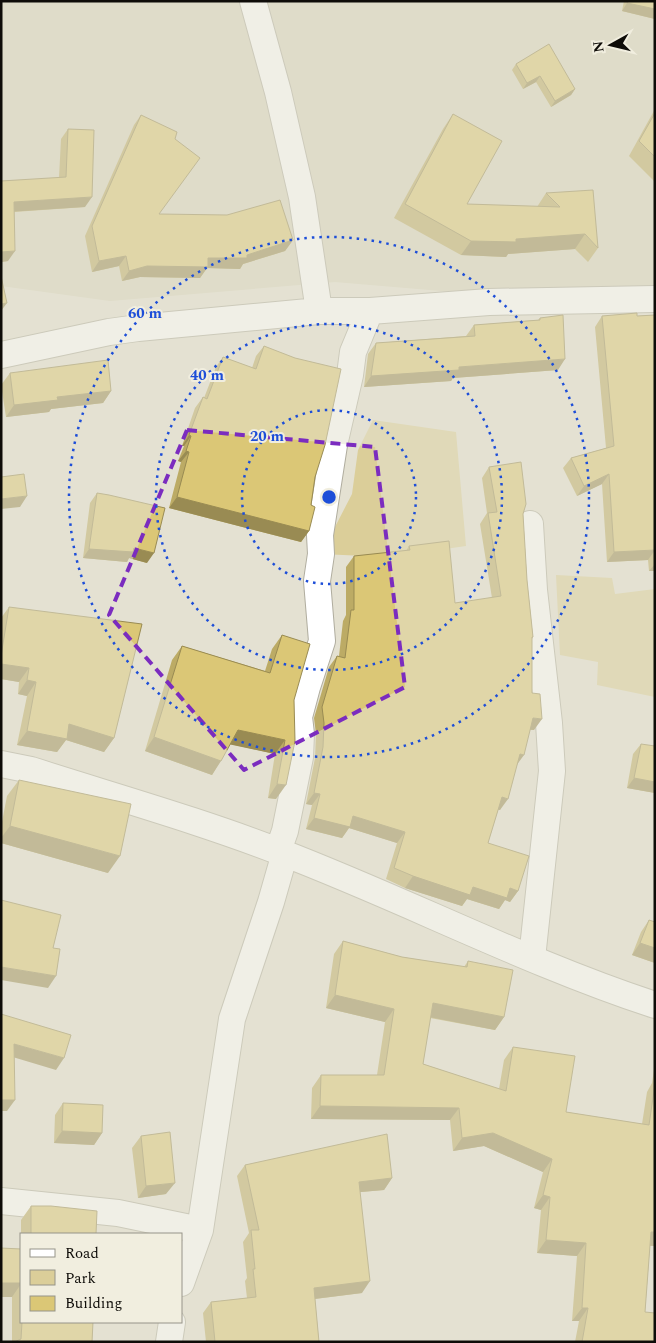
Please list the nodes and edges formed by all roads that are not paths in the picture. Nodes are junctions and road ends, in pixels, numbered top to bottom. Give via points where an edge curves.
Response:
1 (253, 1) edge
2 (655, 300) edge
3 (318, 311) junction
4 (370, 311) junction
5 (1, 355) edge
6 (530, 524) dead end
7 (1, 764) edge
8 (281, 852) junction
9 (532, 958) junction
10 (655, 1004) edge
11 (1, 1201) edge
12 (200, 1230) junction
13 (182, 1280) edge
14 (172, 1323) edge
15 (169, 1342) edge

1 - 3 street via 302,197
2 - 4 street via 489,302
3 - 4 street
3 - 5 street via 108,332
4 - 8 street via 353,352 334,445 320,535 317,581 322,641 299,717 300,757
6 - 9 street via 552,771
7 - 8 street via 122,798
8 - 9 street
8 - 12 street via 271,902 232,1019
9 - 10 street
11 - 12 street via 118,1212
12 - 13 street
14 - 15 street

